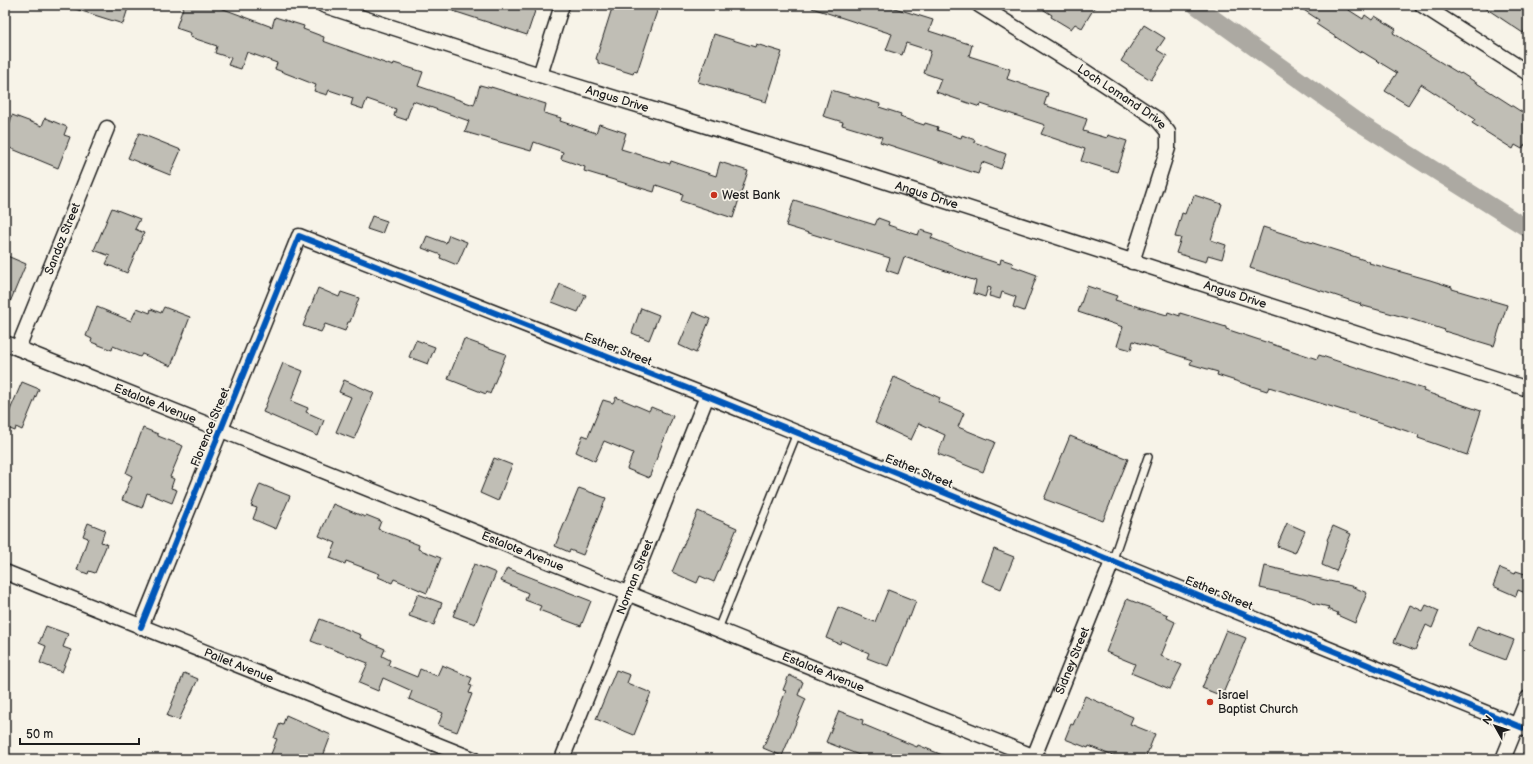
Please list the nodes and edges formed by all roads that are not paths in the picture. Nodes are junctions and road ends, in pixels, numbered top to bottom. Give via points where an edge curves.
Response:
1 (324, 5) edge
2 (562, 5) edge
3 (979, 5) edge
4 (1422, 5) edge
5 (1528, 73) edge
6 (540, 75) junction
7 (107, 128) dead end
8 (299, 236) joint
9 (1132, 262) junction
10 (5, 343) edge
11 (18, 348) junction
12 (1528, 388) edge
13 (707, 396) junction
14 (221, 430) junction
15 (797, 433) junction
16 (1148, 457) dead end
17 (1112, 562) junction
18 (5, 572) edge
19 (628, 593) junction
20 (141, 627) junction
21 (718, 629) junction
22 (1528, 698) edge
23 (1522, 728) edge
24 (1036, 758) edge
25 (473, 759) edge
26 (562, 759) edge
27 (1503, 759) edge

1 - 6 street, Angus Drive
2 - 6 street
3 - 9 street, Loch Lomand Drive via 1157,119 1168,132 1168,148
4 - 5 street
6 - 9 street, Angus Drive
7 - 11 street, Sandoz Street
8 - 13 street, Esther Street
8 - 14 street, Florence Street
9 - 12 street, Angus Drive
10 - 11 street, Estalote Avenue
11 - 14 street, Estalote Avenue
13 - 15 street, Esther Street
13 - 19 street, Norman Street
14 - 19 street, Estalote Avenue
14 - 20 street, Florence Street
15 - 17 street, Esther Street
15 - 21 lane
16 - 17 lane
17 - 23 street, Esther Street
17 - 24 street, Sidney Street
18 - 20 street, Pailet Avenue
19 - 21 street, Estalote Avenue
19 - 26 street, Norman Street
20 - 25 street, Pailet Avenue
21 - 24 street, Estalote Avenue
22 - 23 street
23 - 27 street

